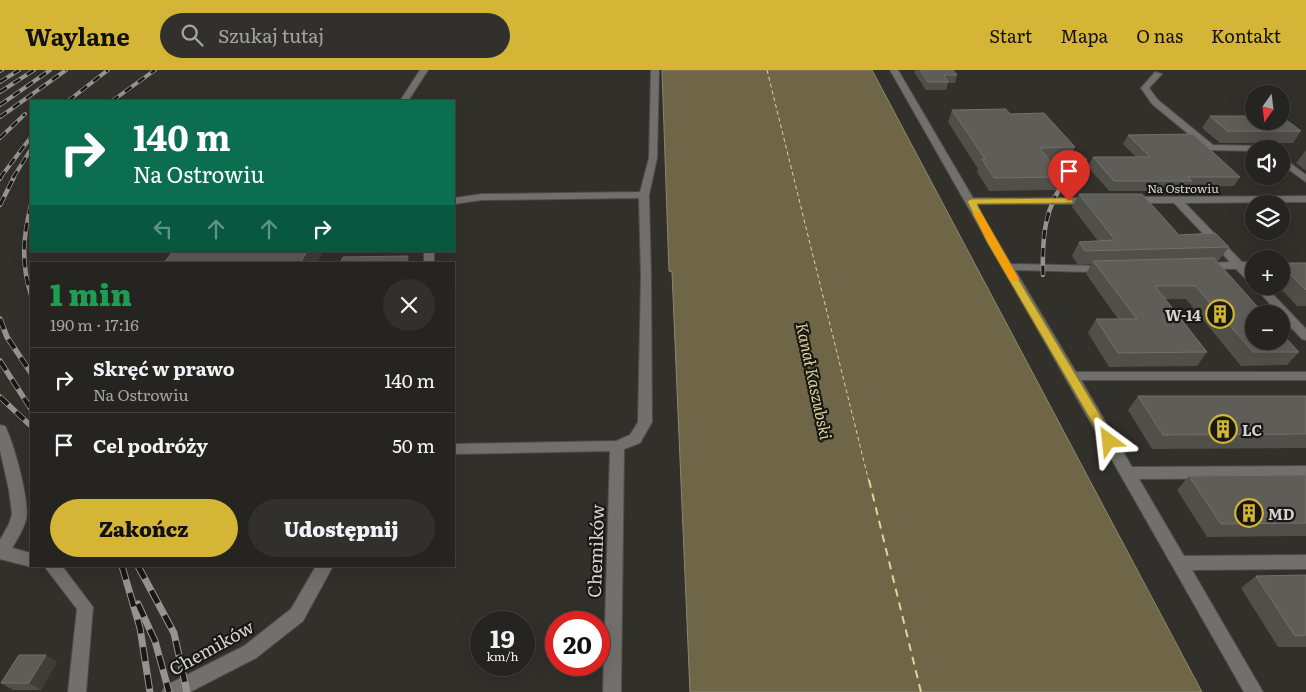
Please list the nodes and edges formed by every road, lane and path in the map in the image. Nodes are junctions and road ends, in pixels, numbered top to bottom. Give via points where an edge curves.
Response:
1 (424, 70) edge
2 (655, 70) edge
3 (894, 70) edge
4 (1158, 74) dead end
5 (416, 85) junction
6 (405, 100) edge
7 (415, 100) edge
8 (1245, 149) edge
9 (1290, 167) edge
10 (1306, 180) edge
11 (644, 195) junction
12 (1306, 199) edge
13 (1099, 200) edge
14 (1119, 200) edge
15 (1177, 200) junction
16 (455, 201) edge
17 (971, 201) junction
18 (1240, 266) junction
19 (1245, 266) edge
20 (1006, 267) junction
21 (1192, 267) edge
22 (1115, 268) edge
23 (1245, 271) edge
24 (1267, 295) edge
25 (1306, 336) edge
26 (1072, 376) junction
27 (1306, 376) edge
28 (0, 430) edge
29 (618, 446) junction
30 (455, 449) edge
31 (1306, 472) edge
32 (1128, 473) junction
33 (1, 552) edge
34 (30, 560) edge
35 (1306, 562) edge
36 (1180, 563) junction
37 (53, 567) edge
38 (324, 567) edge
39 (77, 692) edge
40 (171, 692) edge
41 (612, 692) edge
42 (1254, 692) edge

1 - 5 lane
2 - 11 lane via 653,158
3 - 17 lane
4 - 8 lane via 1145,88 1155,102 1211,148
5 - 6 lane
5 - 7 lane
9 - 10 lane
11 - 16 lane via 482,197
11 - 29 lane via 645,422 635,439
12 - 15 lane, Na Ostrowiu
13 - 17 lane
14 - 15 lane, Na Ostrowiu
15 - 18 lane
17 - 20 lane
18 - 19 lane
18 - 21 lane
18 - 23 lane
20 - 22 lane via 1058,270
20 - 26 lane
24 - 25 lane
26 - 27 lane
26 - 32 lane
28 - 33 lane via 19,509 18,520
29 - 30 lane
29 - 41 lane, Chemików
31 - 32 lane
32 - 36 lane
33 - 34 lane
35 - 36 lane
36 - 42 lane
37 - 39 lane via 85,608
38 - 40 lane, Chemików via 297,616 250,652

